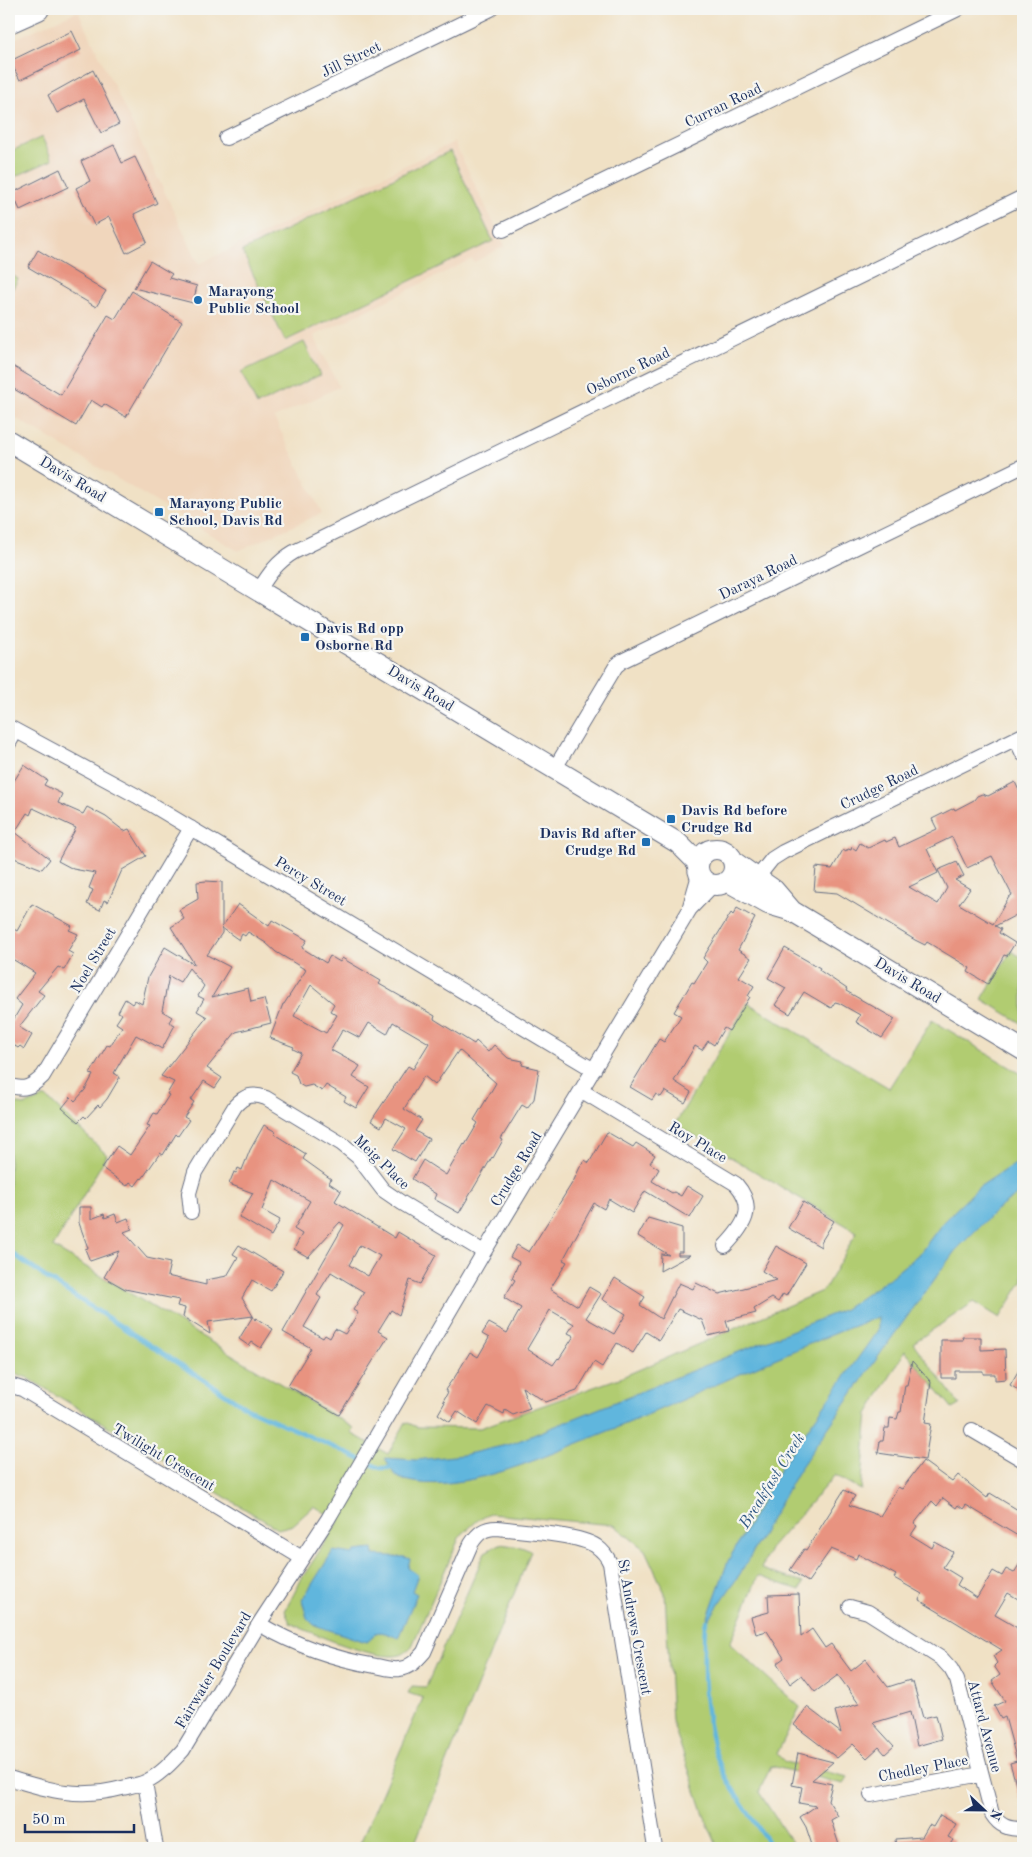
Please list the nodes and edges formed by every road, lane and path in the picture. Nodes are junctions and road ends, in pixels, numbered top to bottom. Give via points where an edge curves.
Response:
1 (38, 9) edge
2 (491, 9) edge
3 (958, 9) edge
4 (941, 12) edge
5 (9, 22) edge
6 (226, 138) dead end
7 (1023, 197) edge
8 (503, 230) dead end
9 (9, 441) edge
10 (1023, 466) edge
11 (258, 590) junction
12 (11, 733) edge
13 (1020, 737) edge
14 (1023, 754) edge
15 (555, 768) junction
16 (191, 828) junction
17 (734, 862) junction
18 (709, 871) junction
19 (757, 878) junction
20 (792, 911) junction
21 (1023, 1050) edge
22 (594, 1070) junction
23 (9, 1085) edge
24 (582, 1091) junction
25 (191, 1212) dead end
26 (725, 1246) dead end
27 (484, 1252) junction
28 (9, 1385) edge
29 (972, 1430) dead end
30 (371, 1446) joint
31 (1023, 1460) edge
32 (302, 1558) junction
33 (850, 1607) dead end
34 (258, 1624) junction
35 (981, 1774) junction
36 (9, 1778) edge
37 (145, 1782) junction
38 (871, 1795) dead end
39 (1023, 1829) edge
40 (156, 1848) edge
41 (655, 1848) edge

1 - 5 main road
2 - 6 street, Jill Street
3 - 4 street, Curran Road
4 - 8 street, Curran Road
7 - 11 street, Osborne Road via 294,552 271,570
9 - 11 street, Davis Road
10 - 15 street, Daraya Road via 622,661
11 - 15 street, Davis Road
12 - 16 street, Percy Street via 96,773
13 - 14 street
13 - 19 street, Crudge Road via 783,852 772,859
15 - 18 street, Davis Road via 678,843
16 - 22 street, Percy Street
16 - 23 street, Noel Street via 43,1076 28,1087 19,1089
17 - 18 street via 732,874
17 - 18 street, Davis Road via 722,849
17 - 19 street, Davis Road
18 - 20 street, Davis Road via 768,904
18 - 22 street, Crudge Road via 690,909
19 - 20 street, Davis Road via 774,890
20 - 21 street, Davis Road
22 - 24 street, Crudge Road
24 - 26 street, Roy Place via 736,1184 744,1193 747,1213
24 - 27 street, Crudge Road
25 - 27 street, Meig Place via 189,1193 195,1172 235,1106 256,1088 266,1098 342,1144 358,1157 383,1190
27 - 30 street, Crudge Road
28 - 32 street, Twilight Crescent via 22,1389
29 - 31 street
30 - 32 street, Fairwater Boulevard
32 - 34 street, Fairwater Boulevard
33 - 35 street, Attard Avenue via 868,1612 942,1659 952,1669
34 - 37 street, Fairwater Boulevard via 183,1750
34 - 41 street, St Andrews Crescent via 319,1652 362,1664 399,1669 417,1661 424,1652 471,1544 487,1528 560,1536 596,1546 606,1554 610,1563
35 - 38 street, Chedley Place
35 - 39 street, Attard Avenue via 992,1814 998,1823
36 - 37 street, Fairwater Boulevard via 49,1790 90,1794
37 - 40 street

